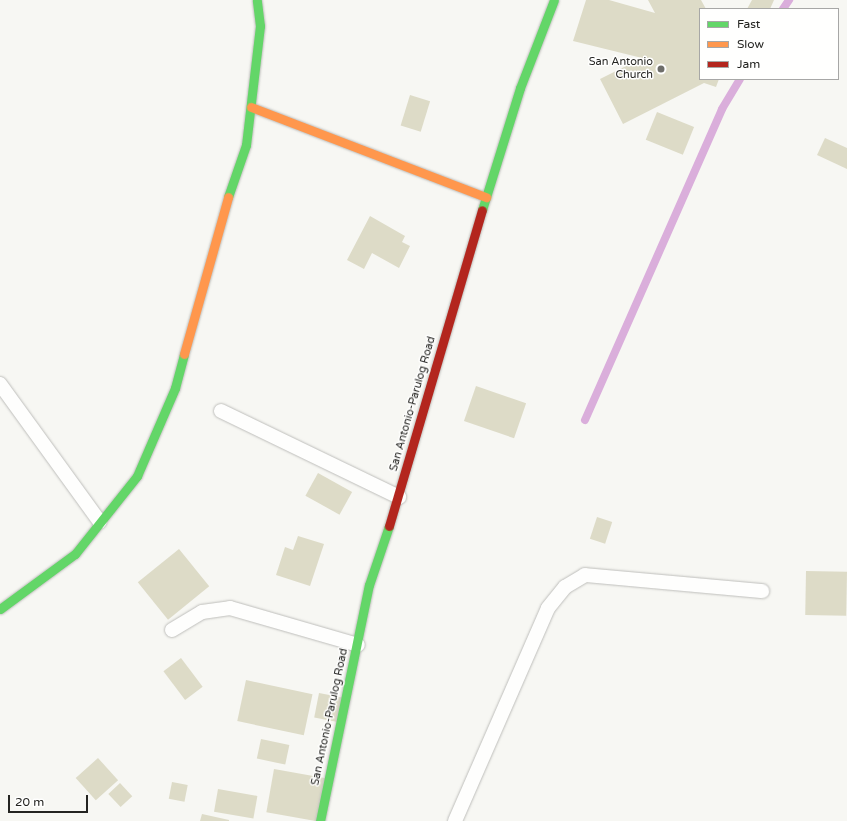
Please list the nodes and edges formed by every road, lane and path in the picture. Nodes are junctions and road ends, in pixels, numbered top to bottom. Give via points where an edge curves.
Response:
1 (257, 0) edge
2 (554, 0) edge
3 (251, 106) junction
4 (486, 198) junction
5 (0, 384) edge
6 (221, 411) dead end
7 (399, 497) junction
8 (100, 522) junction
9 (762, 591) dead end
10 (0, 609) edge
11 (172, 630) dead end
12 (358, 645) junction
13 (320, 821) edge
14 (455, 821) edge

1 - 3 street via 260,26
2 - 4 street, San Antonio-Parulog Road via 520,88
3 - 4 street
3 - 8 street via 246,145 224,209 175,388 137,476
4 - 7 street, San Antonio-Parulog Road
5 - 8 lane
6 - 7 lane
7 - 12 street, San Antonio-Parulog Road via 369,585
8 - 10 street via 75,554
9 - 14 lane via 585,575 564,587 548,608
11 - 12 lane via 202,612 230,608
12 - 13 street, San Antonio-Parulog Road

